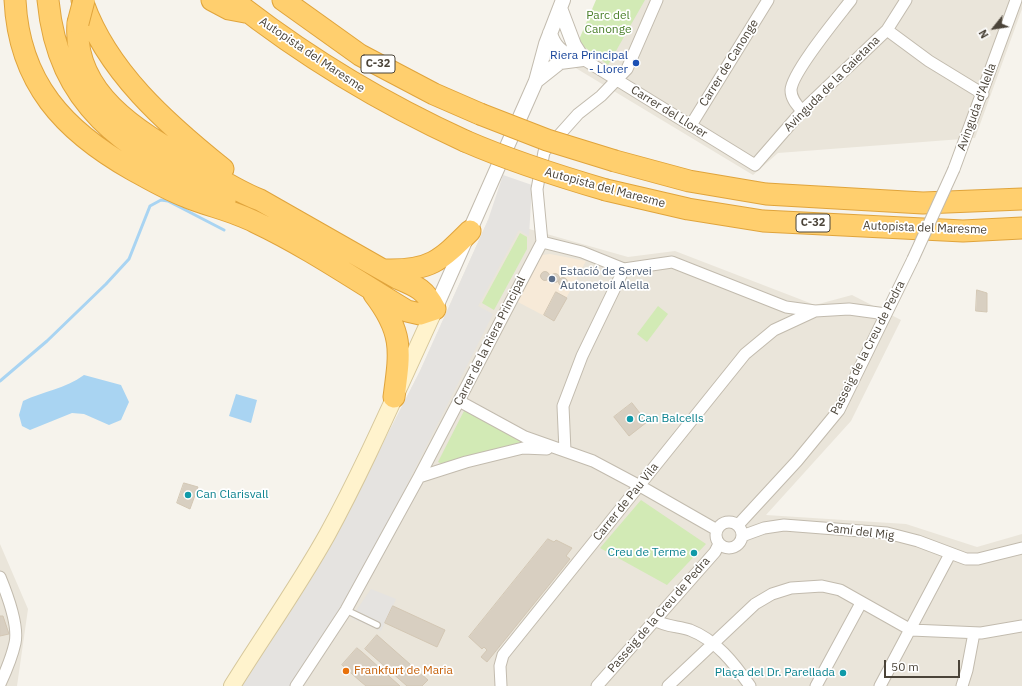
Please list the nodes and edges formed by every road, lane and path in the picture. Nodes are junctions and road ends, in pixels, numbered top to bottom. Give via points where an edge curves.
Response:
1 (15, 0) edge
2 (48, 0) edge
3 (83, 0) edge
4 (212, 0) edge
5 (283, 0) edge
6 (657, 0) edge
7 (768, 0) edge
8 (851, 0) edge
9 (906, 0) edge
10 (1016, 0) edge
11 (562, 4) edge
12 (240, 6) edge
13 (887, 30) junction
14 (550, 40) junction
15 (577, 54) junction
16 (618, 80) junction
17 (536, 81) junction
18 (983, 94) junction
19 (802, 112) junction
20 (690, 125) junction
21 (755, 165) joint
22 (954, 169) joint
23 (1022, 199) edge
24 (260, 200) junction
25 (255, 221) junction
26 (1022, 228) edge
27 (470, 231) junction
28 (542, 242) junction
29 (624, 269) junction
30 (383, 270) junction
31 (370, 289) junction
32 (786, 307) junction
33 (435, 309) junction
34 (815, 311) junction
35 (886, 314) junction
36 (774, 330) junction
37 (394, 397) junction
38 (459, 401) junction
39 (524, 443) junction
40 (561, 450) junction
41 (419, 477) junction
42 (640, 486) junction
43 (717, 530) junction
44 (740, 530) junction
45 (719, 544) junction
46 (1022, 548) edge
47 (950, 554) junction
48 (0, 577) edge
49 (861, 603) junction
50 (346, 610) junction
51 (655, 620) junction
52 (378, 625) dead end
53 (1022, 626) edge
54 (911, 630) junction
55 (974, 633) junction
56 (713, 643) junction
57 (0, 684) edge
58 (232, 686) edge
59 (296, 686) edge
60 (500, 686) edge
61 (597, 686) edge
62 (668, 686) edge
63 (750, 686) edge
64 (816, 686) edge
65 (880, 686) edge
66 (962, 686) edge

1 - 25 highway via 19,38 30,70 47,99 72,128 110,157 173,192
2 - 25 highway via 53,35 66,72 96,115 111,131 136,150 240,209
3 - 24 highway via 98,38 134,86 190,141
3 - 24 highway, bridge via 77,32 80,51 100,93 125,120 160,145 240,192
4 - 12 highway via 229,9
5 - 23 highway, Autopista del Maresme / C-32, bridge via 360,54 434,94 547,140 689,181 766,194 923,203
6 - 16 street via 627,69
7 - 20 street, Carrer de Canonge
8 - 19 street via 802,66 791,88 794,102
9 - 13 street, Avinguda de la Gaietana
10 - 18 street, Avinguda d'Alella
11 - 14 street
11 - 15 street
12 - 26 highway, Autopista del Maresme / C-32, bridge via 296,47 412,117 548,174 688,209 763,221 962,231
13 - 18 street via 929,62
13 - 19 street, Avinguda de la Gaietana
14 - 15 street via 563,39
14 - 17 street
15 - 16 street, Carrer del Llorer
15 - 17 street via 560,62
16 - 20 street, Carrer del Llorer
16 - 28 street via 578,114 544,152 537,189
17 - 27 street
18 - 22 street, Avinguda d'Alella
19 - 21 street, Avinguda de la Gaietana
20 - 21 street, Carrer del Llorer
22 - 35 street, Passeig de la Creu de Pedra, bridge
24 - 30 highway
25 - 31 highway
27 - 30 highway via 437,261 410,270
27 - 33 street
28 - 29 street via 582,252
28 - 38 street, Carrer de la Riera Principal
29 - 32 street via 672,262
29 - 40 street via 582,356 563,406
30 - 33 highway via 420,288 429,297
31 - 33 highway via 407,311 420,314
31 - 37 highway via 384,306 395,327 399,344
32 - 34 street
32 - 36 street, Carrer de Pau Vila via 786,314
33 - 37 main road
34 - 35 street via 849,309
34 - 36 street, Carrer de Pau Vila
35 - 44 street, Passeig de la Creu de Pedra via 839,410
36 - 42 street, Carrer de Pau Vila via 745,354
37 - 58 main road via 358,476 326,536
38 - 39 street
38 - 41 street, Carrer de la Riera Principal
39 - 40 street
39 - 41 street
40 - 42 street via 593,461
41 - 50 street, Carrer de la Riera Principal
42 - 43 street
42 - 60 street, Carrer de Pau Vila via 503,656
43 - 44 street via 727,522
43 - 45 street
44 - 45 street via 739,544 733,548
44 - 47 street, Camí del Mig via 784,525 887,533 918,541
45 - 51 street, Passeig de la Creu de Pedra via 715,552
46 - 47 street, Camí del Mig via 978,559 966,559
47 - 54 street
48 - 57 street via 8,597 16,642
49 - 54 street
49 - 56 street via 840,590 822,586 791,588 772,594 755,604
49 - 64 street
50 - 52 lane
50 - 59 street, Carrer de la Riera Principal
51 - 56 street via 689,630
51 - 61 street, Passeig de la Creu de Pedra
53 - 55 street
54 - 55 street
54 - 65 street
55 - 66 street
56 - 62 street
56 - 63 street

